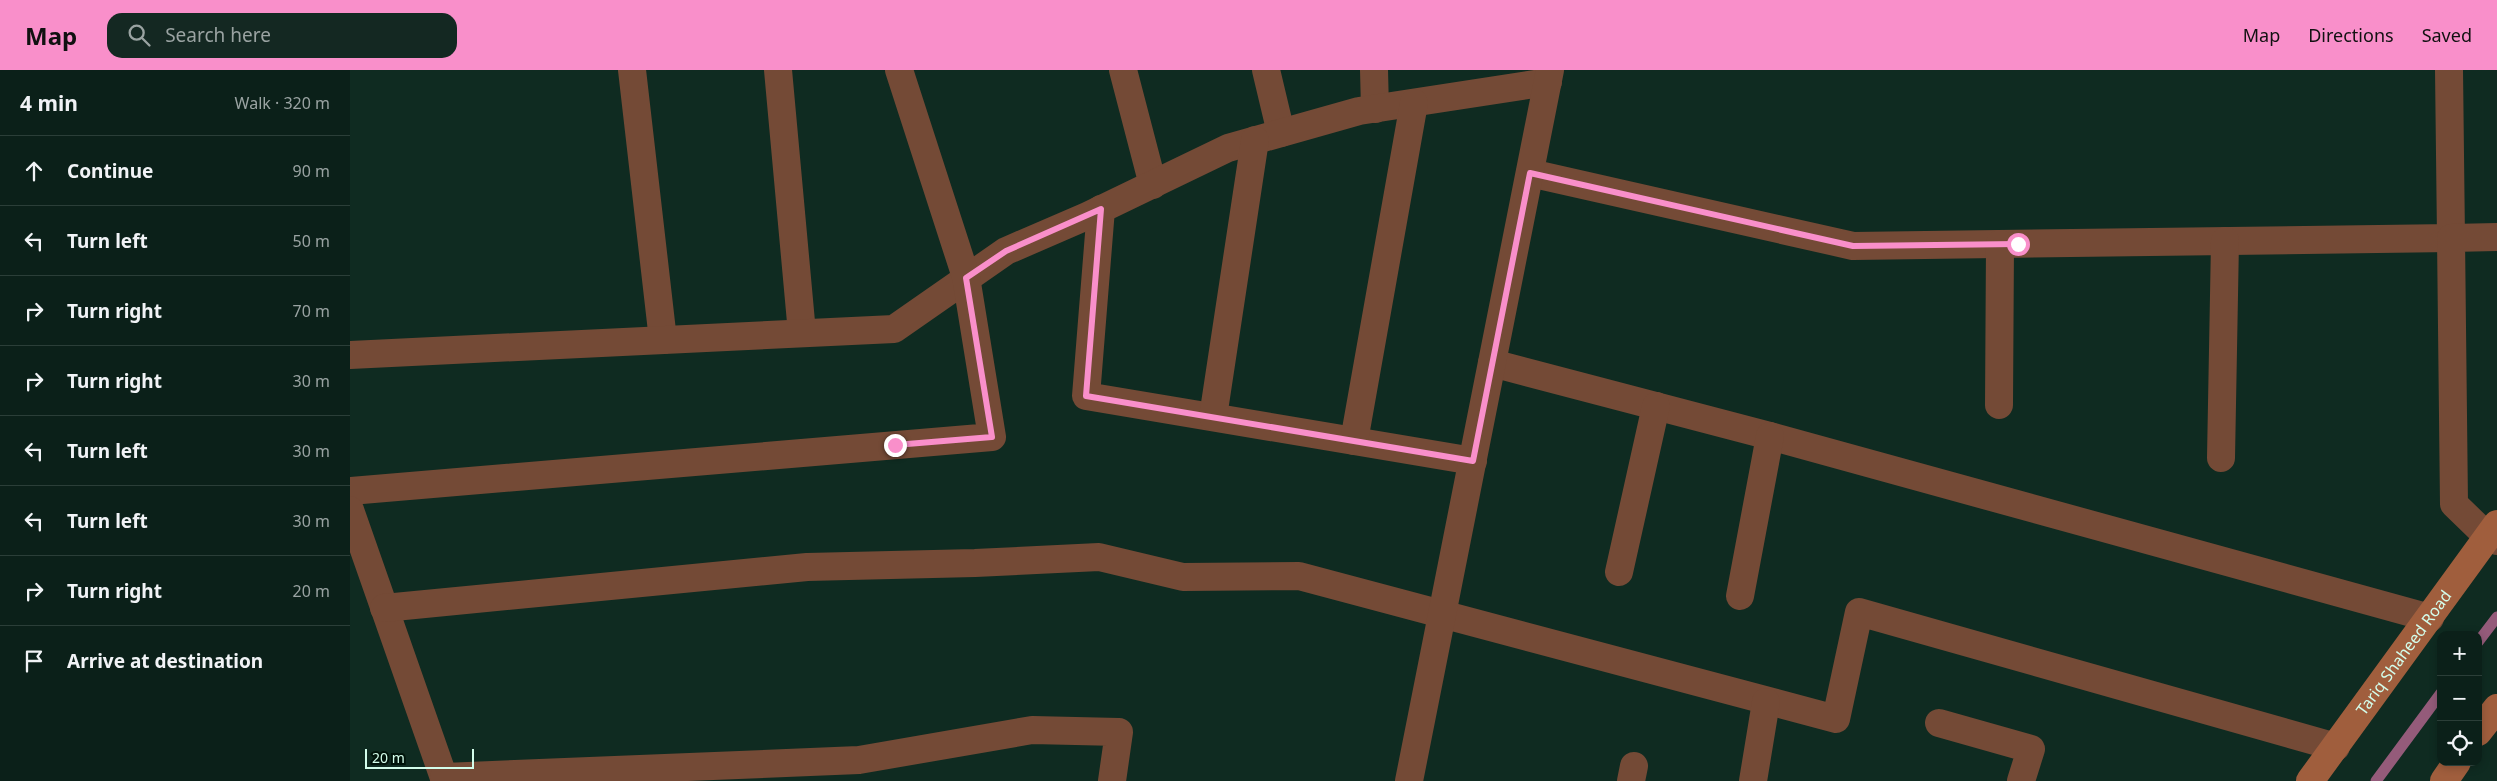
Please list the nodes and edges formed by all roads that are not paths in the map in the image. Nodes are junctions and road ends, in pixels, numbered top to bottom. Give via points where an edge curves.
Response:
1 (632, 70) edge
2 (778, 70) edge
3 (899, 70) edge
4 (1123, 70) edge
5 (1266, 70) edge
6 (1374, 70) edge
7 (2449, 70) edge
8 (1549, 76) edge
9 (1414, 103) junction
10 (1374, 109) junction
11 (1281, 133) junction
12 (1255, 140) junction
13 (1530, 173) junction
14 (1153, 184) junction
15 (1101, 209) junction
16 (2497, 237) edge
17 (2451, 238) junction
18 (2225, 241) junction
19 (2000, 244) junction
20 (966, 278) junction
21 (802, 333) junction
22 (663, 340) junction
23 (350, 355) edge
24 (1492, 363) junction
25 (1999, 405) dead end
26 (1656, 406) junction
27 (1213, 417) junction
28 (1770, 436) junction
29 (1354, 441) junction
30 (2221, 458) dead end
31 (1473, 461) junction
32 (350, 491) edge
33 (350, 510) edge
34 (2494, 534) edge
35 (1619, 572) dead end
36 (1740, 596) dead end
37 (384, 608) junction
38 (1442, 613) junction
39 (2430, 618) junction
40 (1766, 702) junction
41 (2497, 708) edge
42 (1938, 723) dead end
43 (2482, 727) edge
44 (2336, 747) junction
45 (2454, 766) edge
46 (784, 772) edge
47 (445, 779) edge
48 (1112, 781) edge
49 (1408, 781) edge
50 (1753, 781) edge
51 (2021, 781) edge
52 (2310, 781) edge
53 (2444, 781) edge

1 - 22 street
2 - 21 street
3 - 20 street
4 - 14 street
5 - 11 street
6 - 10 street
7 - 17 street
8 - 9 street
8 - 13 street
9 - 10 street
9 - 29 street
10 - 11 street
11 - 12 street
12 - 14 street via 1228,148
12 - 27 street
13 - 19 street via 1853,246
13 - 24 street
14 - 15 street
15 - 20 street via 1006,251
15 - 27 street via 1086,396
16 - 17 street
17 - 18 street
17 - 34 street via 2454,504
18 - 19 street
18 - 30 street
19 - 25 street
20 - 21 street via 894,329
20 - 32 street via 992,437
21 - 22 street
22 - 23 street
24 - 26 street
24 - 31 street
26 - 28 street
26 - 35 street
27 - 29 street
28 - 36 street
28 - 39 street
29 - 31 street
31 - 38 street
33 - 37 street
34 - 39 main road, Tariq Shaheed Road
37 - 38 street via 807,567 1099,557 1183,577 1299,576
37 - 47 street
38 - 40 street
38 - 49 street
39 - 44 main road, Tariq Shaheed Road
40 - 44 street via 1836,719 1859,612
40 - 50 street
41 - 43 main road
42 - 51 street via 2031,750
44 - 52 main road, Tariq Shaheed Road
45 - 53 main road
46 - 47 street
46 - 48 street via 1032,730 1119,732

